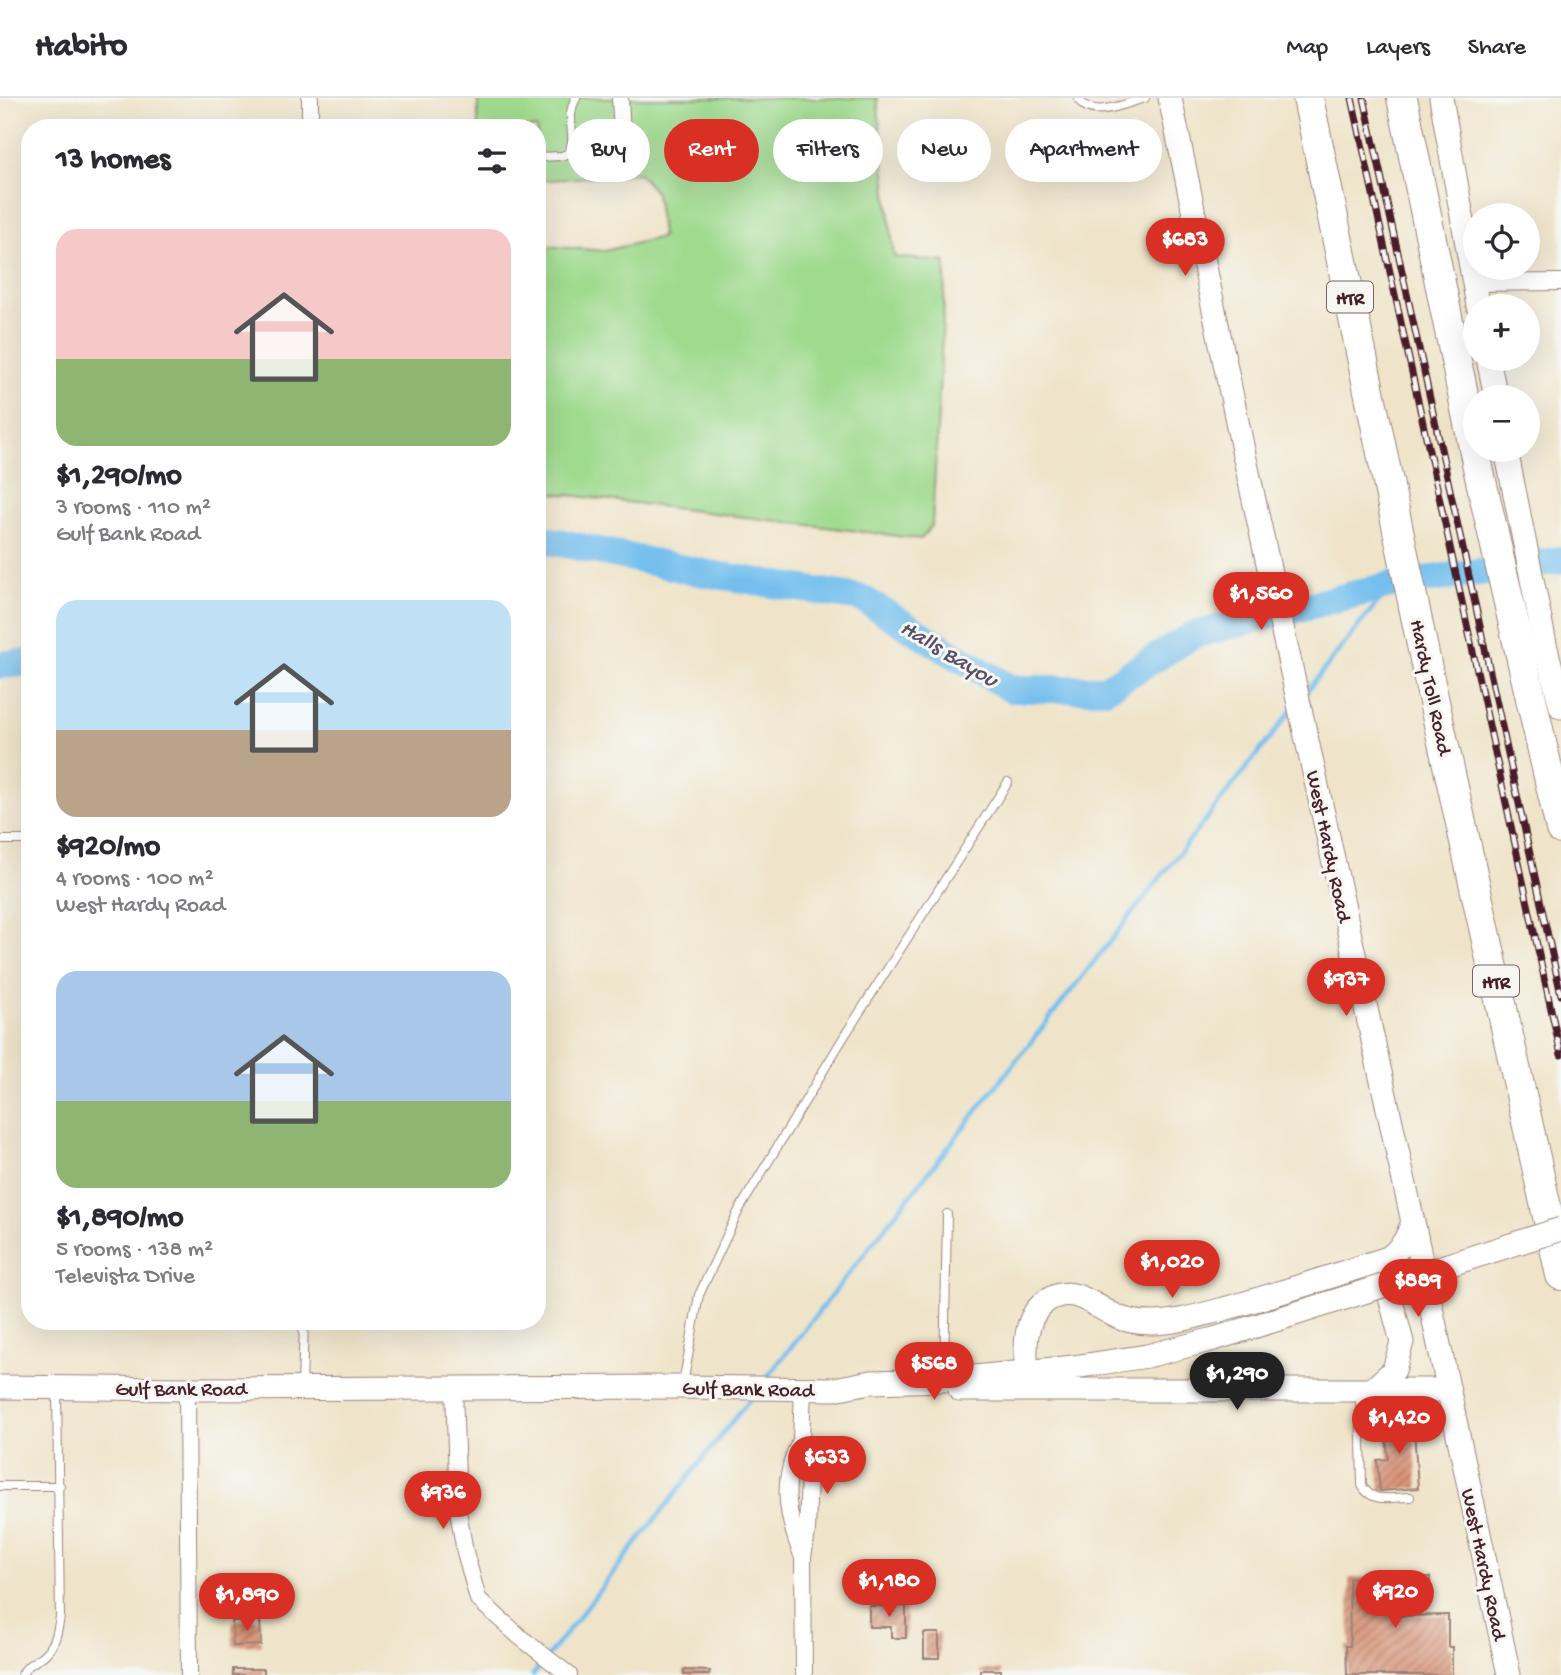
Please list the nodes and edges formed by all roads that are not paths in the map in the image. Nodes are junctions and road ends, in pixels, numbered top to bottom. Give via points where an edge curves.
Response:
1 (310, 98) edge
2 (576, 98) edge
3 (620, 98) edge
4 (1078, 98) edge
5 (1145, 98) edge
6 (1170, 98) edge
7 (1308, 98) edge
8 (1402, 98) edge
9 (1412, 98) edge
10 (1441, 98) edge
11 (310, 119) edge
12 (621, 119) edge
13 (546, 157) edge
14 (1432, 234) junction
15 (1561, 282) edge
16 (1473, 283) junction
17 (1475, 294) edge
18 (1509, 462) edge
19 (1561, 706) edge
20 (1008, 782) dead end
21 (1561, 829) edge
22 (0, 840) edge
23 (21, 840) edge
24 (947, 1214) dead end
25 (1413, 1222) junction
26 (1561, 1229) edge
27 (1360, 1267) junction
28 (1561, 1275) edge
29 (304, 1330) edge
30 (944, 1380) junction
31 (1027, 1380) junction
32 (0, 1387) edge
33 (302, 1387) junction
34 (682, 1387) junction
35 (57, 1388) junction
36 (454, 1388) junction
37 (795, 1388) junction
38 (187, 1389) junction
39 (834, 1389) junction
40 (1366, 1389) junction
41 (1447, 1390) junction
42 (0, 1486) edge
43 (60, 1486) junction
44 (1410, 1497) dead end
45 (563, 1671) edge
46 (22, 1675) edge
47 (189, 1675) edge
48 (804, 1675) edge
49 (1509, 1675) edge

1 - 11 street
2 - 13 lane via 570,109 569,153
3 - 12 street
4 - 5 lane via 1090,110
6 - 25 main road, West Hardy Road
7 - 28 highway, Hardy Toll Road / HTR via 1431,688
8 - 14 highway
9 - 14 highway
10 - 16 main road
14 - 21 highway via 1479,472
15 - 16 street
16 - 17 main road
18 - 19 main road
20 - 34 lane via 739,1210 699,1295
22 - 23 lane
24 - 30 lane
25 - 27 main road via 1400,1250
25 - 41 main road, West Hardy Road
26 - 31 main road, Gulf Bank Road, bridge via 1214,1339
27 - 31 main road via 1168,1323 1115,1316 1078,1295 1049,1299 1031,1318
27 - 40 main road via 1376,1271 1386,1282 1402,1342 1394,1370
29 - 33 lane
30 - 31 main road, Gulf Bank Road
30 - 39 main road, Gulf Bank Road via 871,1382
31 - 39 main road
31 - 40 main road
32 - 35 main road, Gulf Bank Road
33 - 36 main road, Gulf Bank Road
33 - 38 main road, Gulf Bank Road
34 - 36 main road, Gulf Bank Road
34 - 37 main road, Gulf Bank Road
35 - 38 main road, Gulf Bank Road
35 - 43 lane
36 - 45 street via 458,1511 478,1599
37 - 39 main road, Gulf Bank Road
37 - 48 street via 801,1440 788,1472 788,1504 803,1557
38 - 47 street
40 - 41 main road
40 - 44 lane via 1362,1485 1374,1498
41 - 49 main road, West Hardy Road
42 - 43 lane
43 - 46 lane via 57,1634 47,1653 25,1667

